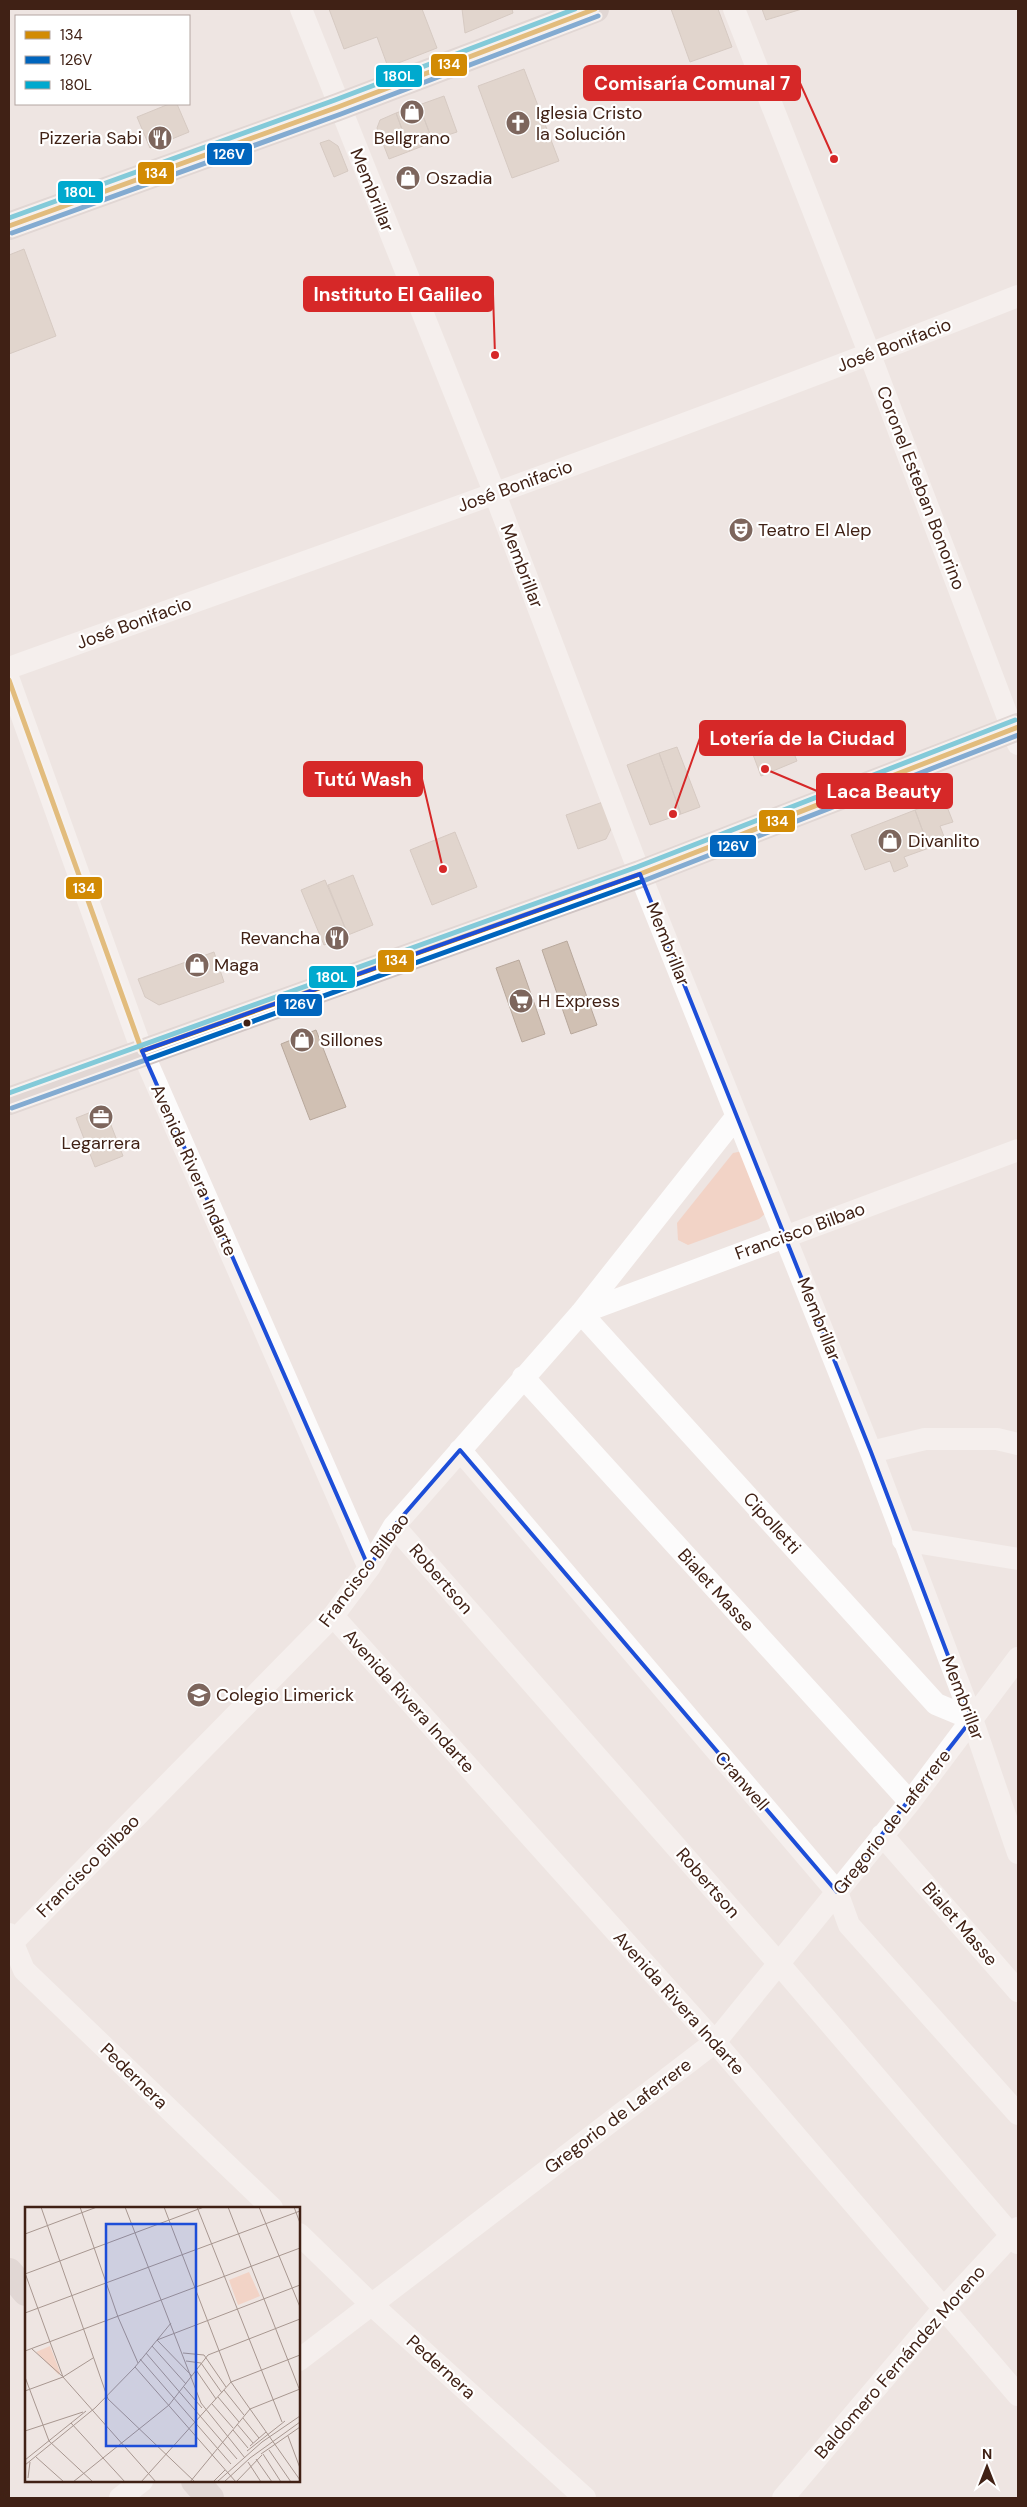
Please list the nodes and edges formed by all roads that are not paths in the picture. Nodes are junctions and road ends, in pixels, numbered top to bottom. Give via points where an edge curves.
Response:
1 (301, 9) edge
2 (595, 9) edge
3 (734, 9) edge
4 (338, 106) junction
5 (9, 226) edge
6 (1018, 296) edge
7 (870, 355) junction
8 (495, 494) junction
9 (9, 668) edge
10 (9, 680) edge
11 (1016, 734) edge
12 (640, 874) junction
13 (142, 1051) junction
14 (9, 1101) edge
15 (736, 1117) junction
16 (1018, 1150) edge
17 (786, 1236) junction
18 (581, 1313) junction
19 (523, 1377) junction
20 (1018, 1444) edge
21 (460, 1450) junction
22 (871, 1452) junction
23 (394, 1526) junction
24 (903, 1540) junction
25 (1018, 1559) edge
26 (369, 1568) junction
27 (333, 1616) junction
28 (1018, 1658) edge
29 (972, 1719) junction
30 (910, 1802) junction
31 (882, 1834) junction
32 (1018, 1852) edge
33 (837, 1892) junction
34 (10, 1941) edge
35 (780, 1965) junction
36 (1018, 1992) edge
37 (715, 2042) junction
38 (1018, 2114) edge
39 (271, 2207) edge
40 (300, 2235) edge
41 (1016, 2235) edge
42 (9, 2272) edge
43 (25, 2291) edge
44 (371, 2304) junction
45 (943, 2309) junction
46 (300, 2359) edge
47 (1018, 2395) edge
48 (141, 2482) edge
49 (196, 2482) edge
50 (120, 2498) edge
51 (210, 2498) edge
52 (585, 2498) edge
53 (783, 2498) edge

1 - 4 street, Membrillar
2 - 4 main road
3 - 7 street, Coronel Esteban Bonorino
4 - 5 main road
4 - 8 street, Membrillar
6 - 7 street, José Bonifacio
7 - 8 street, José Bonifacio
7 - 11 street, Coronel Esteban Bonorino
8 - 9 street, José Bonifacio
8 - 12 street, Membrillar
10 - 13 street, Avenida Rivera Indarte
11 - 12 main road
12 - 13 main road
12 - 15 street, Membrillar
13 - 14 main road
13 - 26 street, Avenida Rivera Indarte
15 - 17 street, Membrillar
15 - 18 street, Francisco Bilbao
16 - 17 street, Francisco Bilbao
17 - 18 street, Francisco Bilbao
17 - 22 street, Membrillar
18 - 19 street, Francisco Bilbao
18 - 29 street, Cipolletti via 936,1704
19 - 21 street, Francisco Bilbao
19 - 30 street, Bialet Masse
20 - 22 street via 997,1439 925,1439
21 - 23 street, Francisco Bilbao
21 - 33 street, Cranwell
22 - 24 street, Membrillar
23 - 26 street, Francisco Bilbao
23 - 35 street, Robertson
24 - 25 street
24 - 29 street, Membrillar
26 - 27 street, Francisco Bilbao
27 - 34 street, Francisco Bilbao
27 - 37 street, Avenida Rivera Indarte
28 - 29 street, Gregorio de Laferrere
29 - 30 street, Gregorio de Laferrere
29 - 32 street, Membrillar
30 - 31 street, Gregorio de Laferrere
31 - 33 street, Gregorio de Laferrere
31 - 36 street, Bialet Masse
33 - 35 street, Gregorio de Laferrere
33 - 38 street, Cranwell via 849,1925
34 - 39 street, Pedernera via 24,1970
35 - 37 street, Gregorio de Laferrere
35 - 41 street, Robertson
37 - 44 street, Gregorio de Laferrere
37 - 45 street, Avenida Rivera Indarte
40 - 44 street, Pedernera
41 - 45 street, Baldomero Fernández Moreno
42 - 43 main road
44 - 46 street, Gregorio de Laferrere
44 - 52 street, Pedernera
45 - 47 street, Avenida Rivera Indarte
45 - 53 street, Baldomero Fernández Moreno
48 - 50 street
49 - 51 main road

